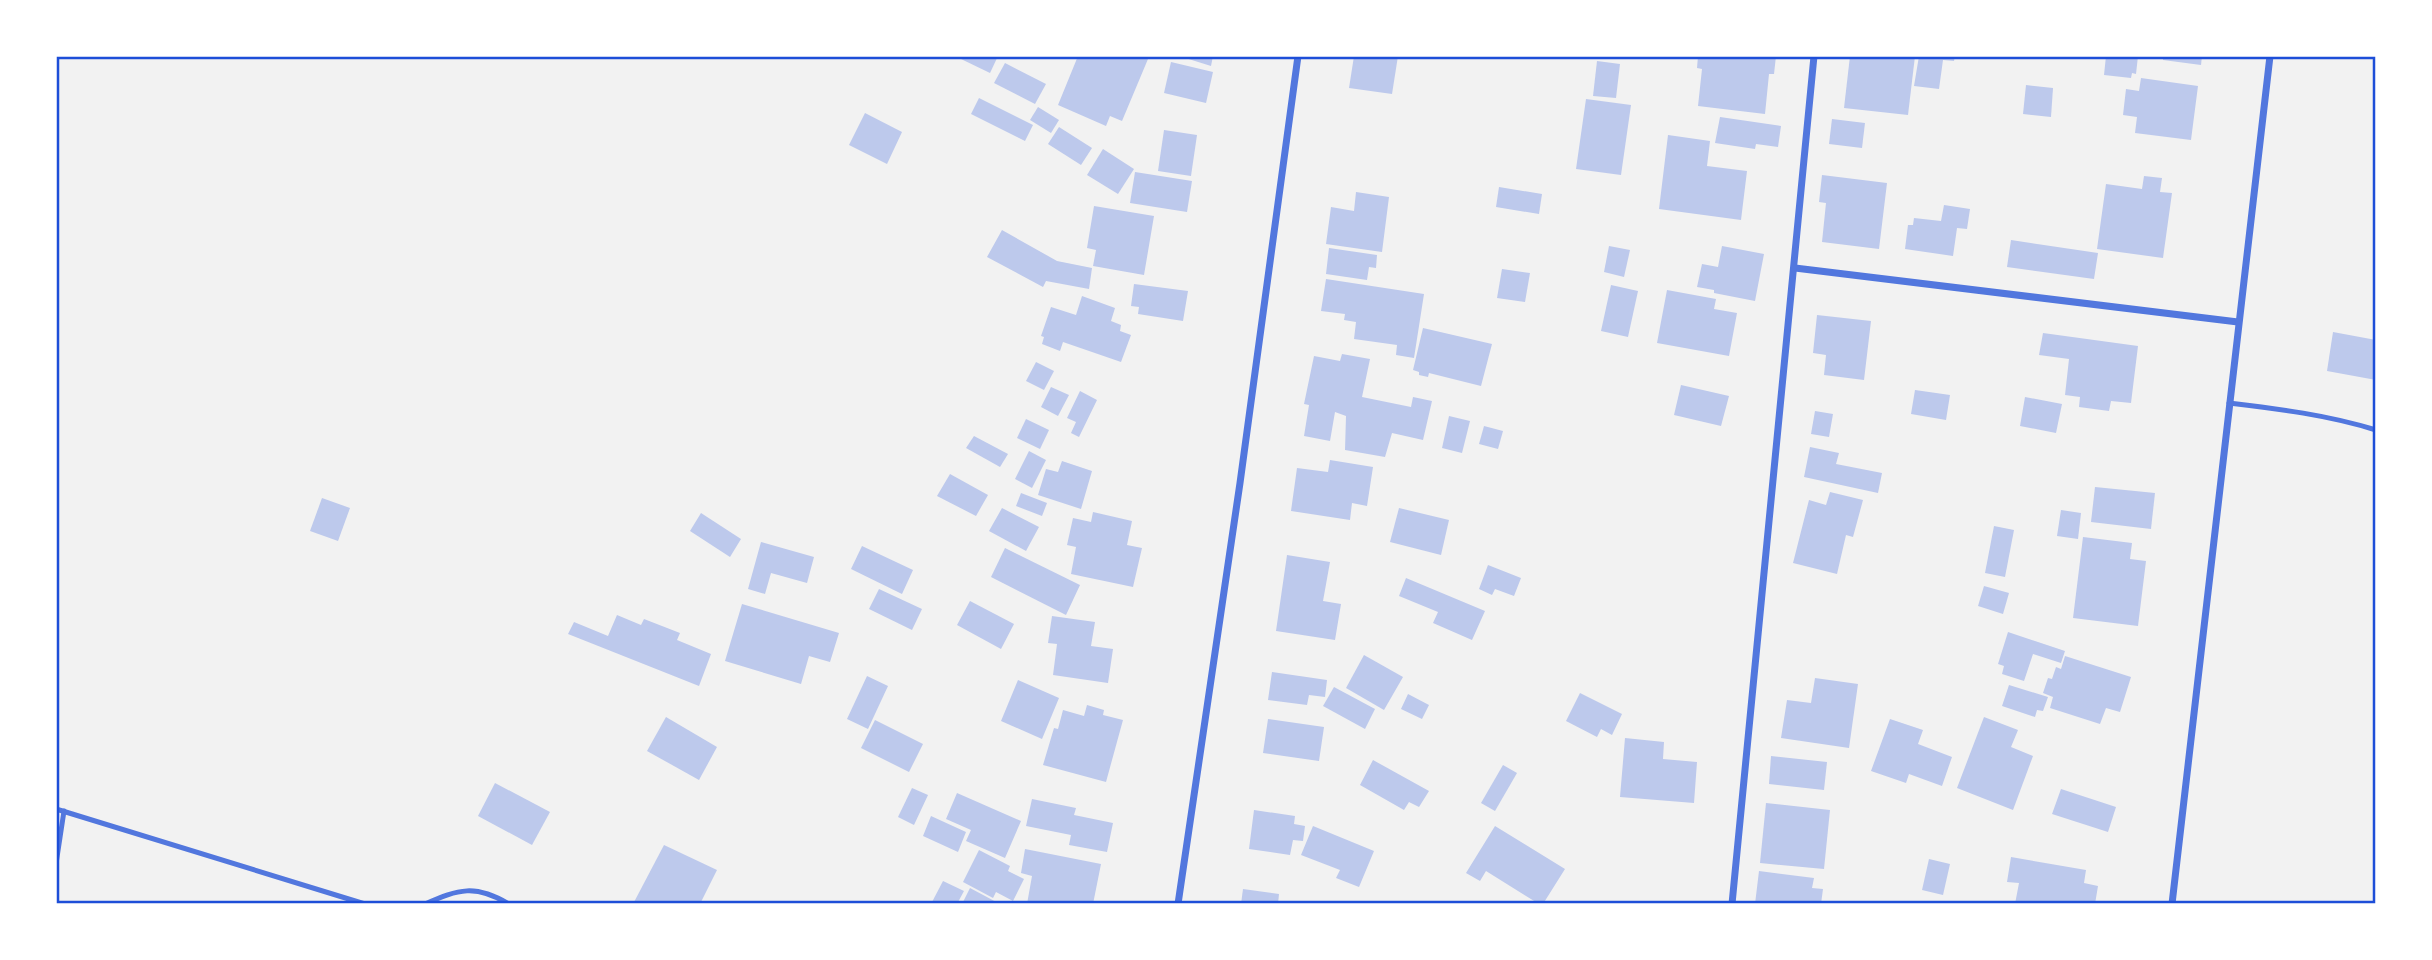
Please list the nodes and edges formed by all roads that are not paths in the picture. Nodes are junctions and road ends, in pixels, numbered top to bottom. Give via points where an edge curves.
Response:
1 (1298, 56) edge
2 (1814, 56) edge
3 (2270, 56) edge
4 (1795, 268) junction
5 (2238, 322) junction
6 (2229, 403) junction
7 (2376, 430) edge
8 (56, 809) edge
9 (64, 811) junction
10 (56, 864) edge
11 (365, 904) edge
12 (425, 904) edge
13 (509, 904) edge
14 (1178, 904) edge
15 (1732, 904) edge
16 (2172, 904) edge

1 - 14 street
2 - 4 street
3 - 5 street
4 - 5 street
4 - 15 street
5 - 6 street
6 - 7 lane via 2305,413
6 - 16 street
8 - 9 lane
9 - 10 lane
9 - 11 lane
12 - 13 lane via 471,890

